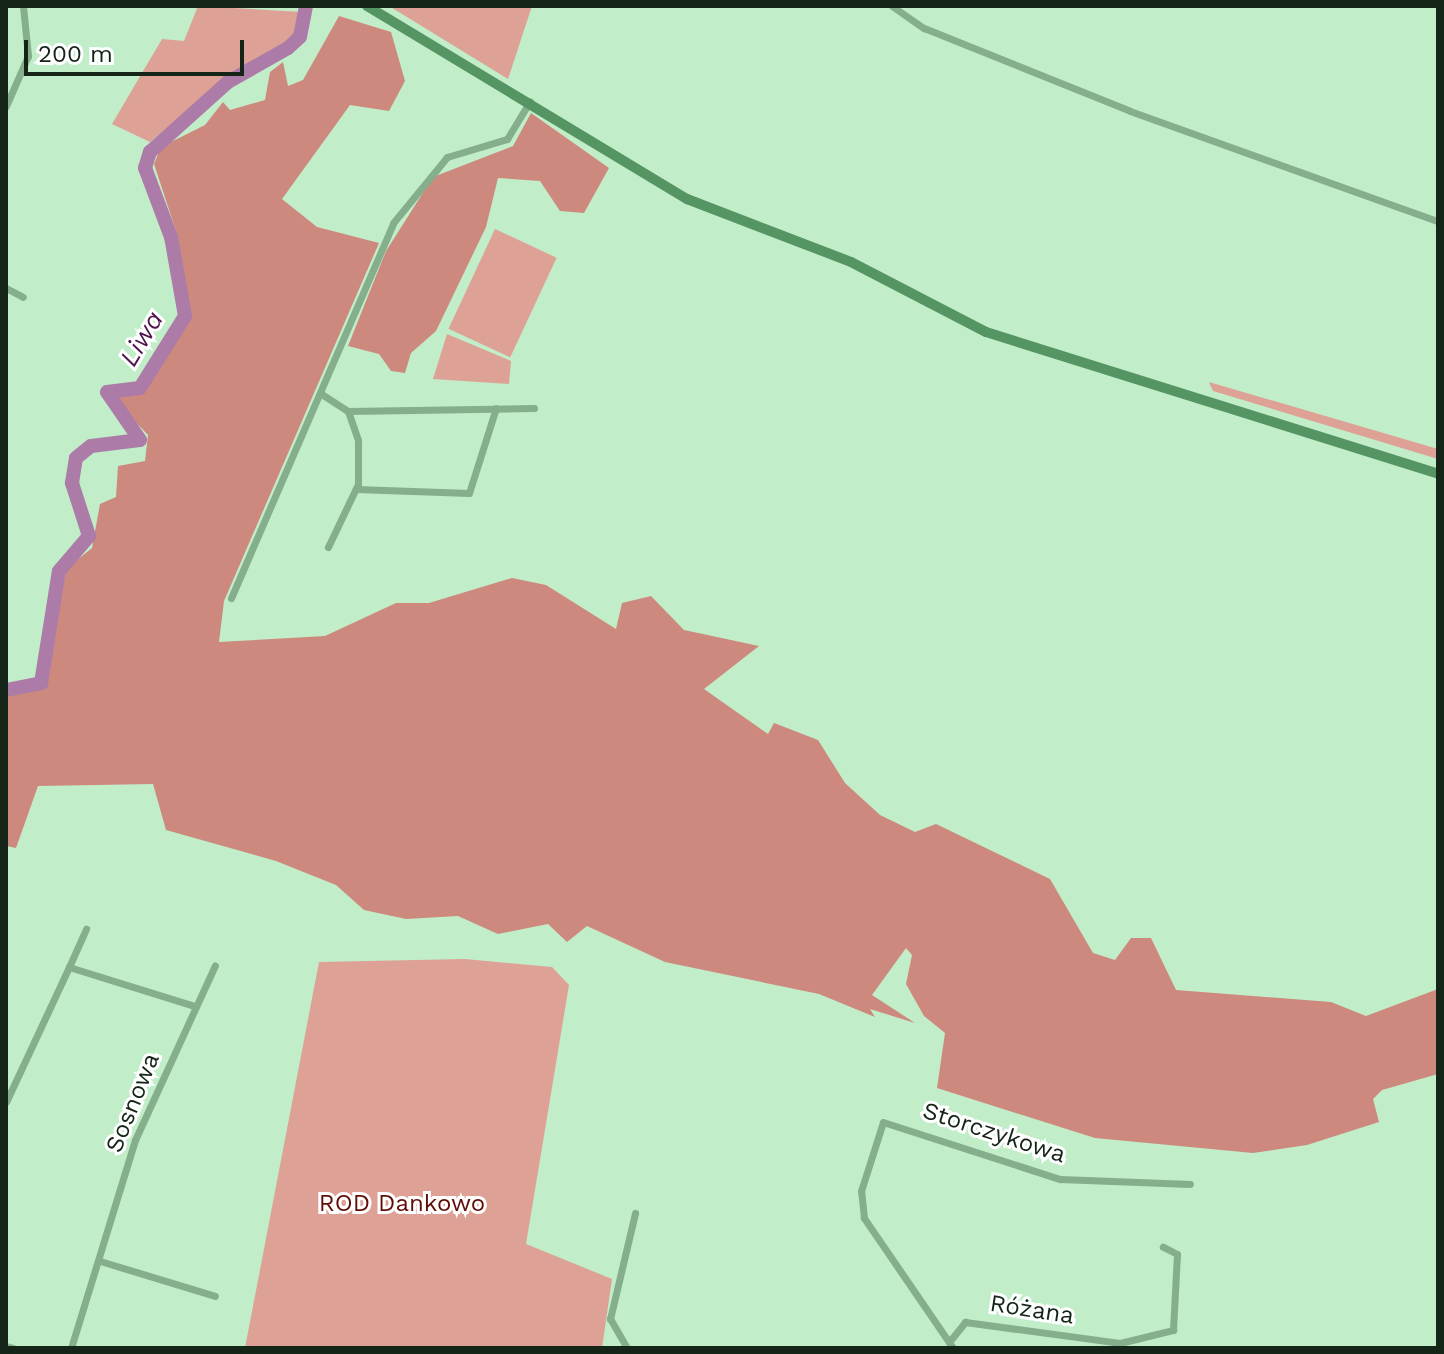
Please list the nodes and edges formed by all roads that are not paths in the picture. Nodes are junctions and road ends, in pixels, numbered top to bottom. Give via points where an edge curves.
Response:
1 (23, 6) edge
2 (367, 6) edge
3 (377, 6) edge
4 (892, 6) edge
5 (395, 19) junction
6 (531, 100) junction
7 (6, 106) edge
8 (1438, 221) edge
9 (6, 288) edge
10 (23, 297) dead end
11 (320, 393) junction
12 (496, 408) junction
13 (534, 408) dead end
14 (348, 411) junction
15 (1438, 474) edge
16 (356, 489) junction
17 (328, 547) dead end
18 (231, 598) dead end
19 (86, 929) dead end
20 (215, 965) dead end
21 (69, 967) junction
22 (194, 1006) junction
23 (6, 1102) edge
24 (1190, 1184) dead end
25 (635, 1213) dead end
26 (1163, 1247) dead end
27 (100, 1261) junction
28 (215, 1296) dead end
29 (951, 1345) edge
30 (1119, 1345) edge
31 (6, 1346) edge
32 (13, 1348) edge
33 (71, 1348) edge
34 (627, 1348) edge

1 - 7 street via 28,56
2 - 5 main road
3 - 5 main road
4 - 8 street via 924,28 1130,111
5 - 6 main road
6 - 11 street via 511,136 454,152 403,208
6 - 15 main road via 687,199 851,262 996,336
9 - 10 street
11 - 14 street
11 - 18 street
12 - 13 street
12 - 14 street
12 - 16 street via 469,493
14 - 16 street via 358,440
16 - 17 street
19 - 21 street
20 - 22 street, Sosnowa
21 - 22 street
21 - 23 street
22 - 27 street, Sosnowa via 135,1140
24 - 29 street, Storczykowa via 1060,1179 883,1122 861,1191 864,1218
25 - 34 street via 610,1319
26 - 30 street, Różana via 1177,1254 1173,1330
27 - 28 street
27 - 33 street, Sosnowa
29 - 30 street, Różana via 974,1321
31 - 32 street

